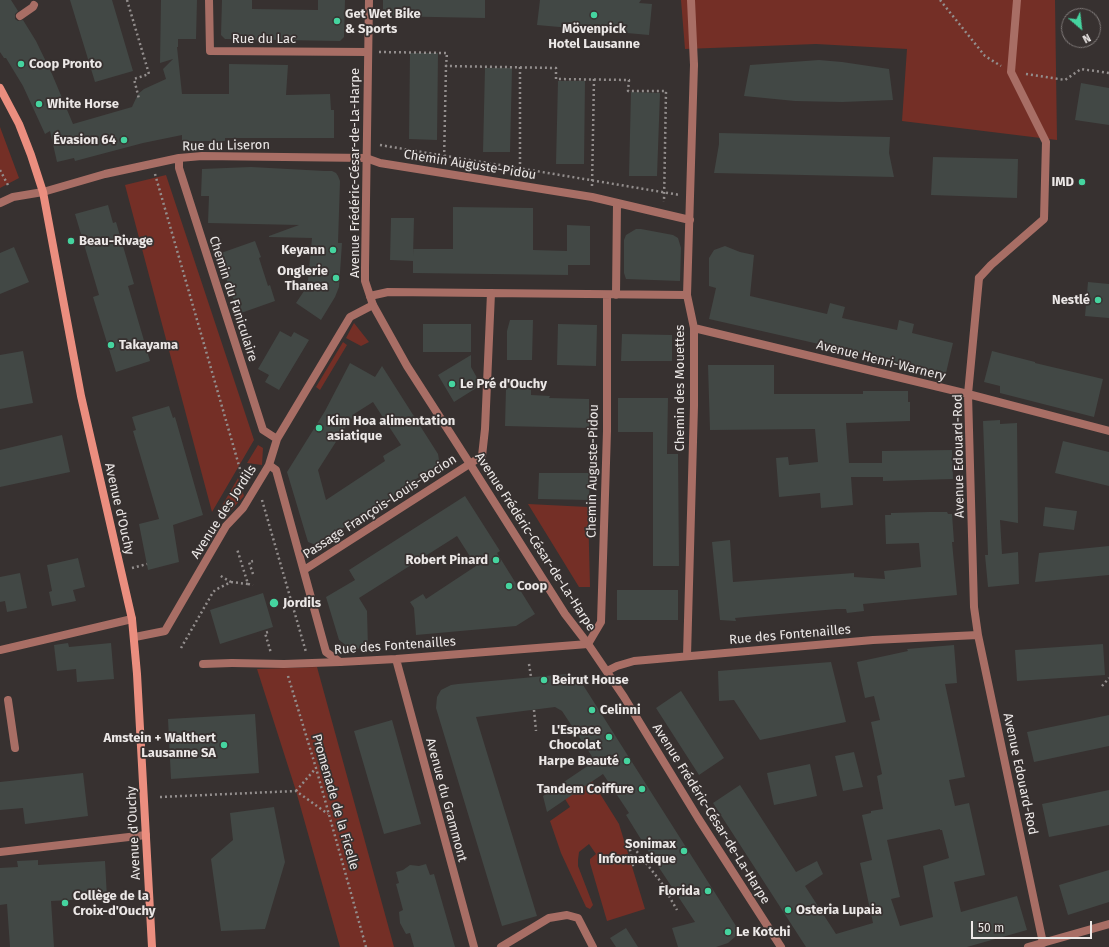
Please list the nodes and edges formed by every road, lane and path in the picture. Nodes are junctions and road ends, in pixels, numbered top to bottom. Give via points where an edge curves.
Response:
1 (127, 0) edge
2 (209, 0) edge
3 (369, 0) edge
4 (691, 0) edge
5 (1017, 0) edge
6 (34, 5) dead end
7 (20, 16) dead end
8 (368, 52) junction
9 (446, 66) junction
10 (520, 67) junction
11 (594, 79) junction
12 (0, 88) edge
13 (139, 99) dead end
14 (380, 145) dead end
15 (444, 156) junction
16 (179, 158) junction
17 (366, 158) junction
18 (153, 163) junction
19 (520, 168) junction
20 (0, 170) edge
21 (444, 174) junction
22 (592, 180) junction
23 (520, 185) junction
24 (10, 190) dead end
25 (43, 192) junction
26 (664, 192) junction
27 (592, 196) junction
28 (691, 197) junction
29 (0, 203) edge
30 (617, 203) junction
31 (664, 214) junction
32 (690, 220) junction
33 (491, 293) junction
34 (607, 295) junction
35 (616, 295) junction
36 (687, 295) junction
37 (370, 296) junction
38 (373, 305) junction
39 (694, 328) junction
40 (968, 394) junction
41 (1109, 431) edge
42 (277, 440) junction
43 (470, 464) junction
44 (269, 465) junction
45 (260, 496) dead end
46 (249, 498) junction
47 (236, 549) dead end
48 (253, 561) dead end
49 (304, 570) junction
50 (253, 574) dead end
51 (219, 575) dead end
52 (231, 582) junction
53 (248, 584) junction
54 (253, 585) dead end
55 (132, 619) junction
56 (268, 632) dead end
57 (978, 635) junction
58 (135, 638) junction
59 (588, 644) junction
60 (181, 648) dead end
61 (305, 649) dead end
62 (0, 650) edge
63 (688, 656) junction
64 (273, 658) dead end
65 (396, 659) junction
66 (340, 662) junction
67 (203, 664) dead end
68 (284, 664) junction
69 (529, 664) dead end
70 (607, 671) junction
71 (531, 677) dead end
72 (1109, 678) edge
73 (1102, 686) dead end
74 (8, 700) dead end
75 (534, 710) dead end
76 (536, 731) dead end
77 (15, 748) dead end
78 (316, 768) junction
79 (296, 791) junction
80 (160, 797) dead end
81 (328, 814) junction
82 (146, 835) junction
83 (0, 852) edge
84 (632, 865) dead end
85 (677, 910) dead end
86 (1109, 924) edge
87 (1043, 942) junction
88 (152, 947) edge
89 (366, 947) edge
90 (474, 947) edge
91 (501, 947) edge
92 (593, 947) edge
93 (781, 947) edge
94 (1028, 947) edge

1 - 13 path via 148,74 134,79
2 - 8 street, Rue du Lac via 210,51
3 - 8 street, Avenue Frédéric-César-de-La-Harpe
4 - 28 street, Chemin des Mouettes via 694,65
5 - 40 street, Avenue Edouard-Rod via 1011,72 1046,142 1044,219 979,278
6 - 7 street
8 - 9 path via 447,52
8 - 17 street, Avenue Frédéric-César-de-La-Harpe
9 - 10 path
9 - 15 path
10 - 11 path via 556,68 556,78
10 - 19 path
11 - 22 path
11 - 26 path via 629,80 628,91 666,91
12 - 25 main road, Avenue d'Ouchy via 31,155
14 - 15 path
15 - 19 path
15 - 21 path
16 - 17 street, Rue du Liseron
16 - 18 street, Rue du Liseron
16 - 42 street, Chemin du Funiculaire via 179,168 263,430
17 - 21 street, Chemin Auguste-Pidou via 380,163
17 - 37 street, Avenue Frédéric-César-de-La-Harpe via 365,268
18 - 25 street, Rue du Liseron
18 - 46 path
19 - 22 path
19 - 23 path
20 - 24 path
21 - 23 street, Chemin Auguste-Pidou
22 - 26 path
22 - 27 path
23 - 27 street, Chemin Auguste-Pidou
25 - 29 street, Rue du Liseron via 13,197
25 - 55 main road, Avenue d'Ouchy via 81,396
26 - 28 path
26 - 31 path
27 - 30 street, Chemin Auguste-Pidou
28 - 32 street, Chemin des Mouettes
30 - 31 street, Chemin Auguste-Pidou
30 - 35 street
31 - 32 street, Chemin Auguste-Pidou
32 - 36 street, Chemin des Mouettes
33 - 34 street
33 - 37 street via 388,292
33 - 43 street via 482,456
34 - 35 street
34 - 59 street, Chemin Auguste-Pidou via 607,431 601,622
35 - 36 street
36 - 39 street, Chemin des Mouettes
37 - 38 street, Avenue Frédéric-César-de-La-Harpe
38 - 42 street, Avenue des Jordils via 350,317
38 - 43 street, Avenue Frédéric-César-de-La-Harpe via 407,366
39 - 40 street, Avenue Henri-Warnery
39 - 63 street, Chemin des Mouettes
40 - 41 street, Avenue Henri-Warnery
40 - 57 street, Avenue Edouard-Rod via 974,602
42 - 44 street, Avenue des Jordils
43 - 49 street, Passage François-Louis-Bocion
43 - 59 street, Avenue Frédéric-César-de-La-Harpe via 565,614
44 - 46 street, Avenue des Jordils
44 - 49 street via 276,470
45 - 61 path
46 - 58 street, Avenue des Jordils via 226,526 165,631
47 - 53 path
48 - 50 path via 249,562
49 - 66 street via 326,652
51 - 52 path
52 - 53 path
52 - 60 path via 212,594
53 - 54 path
55 - 58 main road, Avenue d'Ouchy
55 - 62 street
56 - 64 path via 265,633
57 - 63 street, Rue des Fontenailles via 873,640
57 - 87 street, Avenue Edouard-Rod
58 - 82 main road, Avenue d'Ouchy
59 - 65 street, Rue des Fontenailles
59 - 70 street, Avenue Frédéric-César-de-La-Harpe
63 - 70 street, Rue des Fontenailles via 634,661
65 - 66 street, Rue des Fontenailles
65 - 90 street, Avenue du Grammont
66 - 68 street, Rue des Fontenailles
67 - 68 street, Rue des Fontenailles
68 - 78 path, Promenade de la Ficelle
69 - 71 path
70 - 93 street, Avenue Frédéric-César-de-La-Harpe
72 - 73 path
74 - 77 street
75 - 76 path
78 - 79 path
78 - 81 path, Promenade de la Ficelle
79 - 80 path
79 - 81 path
81 - 89 path, Promenade de la Ficelle
82 - 83 street
82 - 88 main road, Avenue d'Ouchy
84 - 85 path via 630,850 634,848 661,882
86 - 87 street
87 - 94 street
91 - 92 street via 549,918 567,915 578,918

